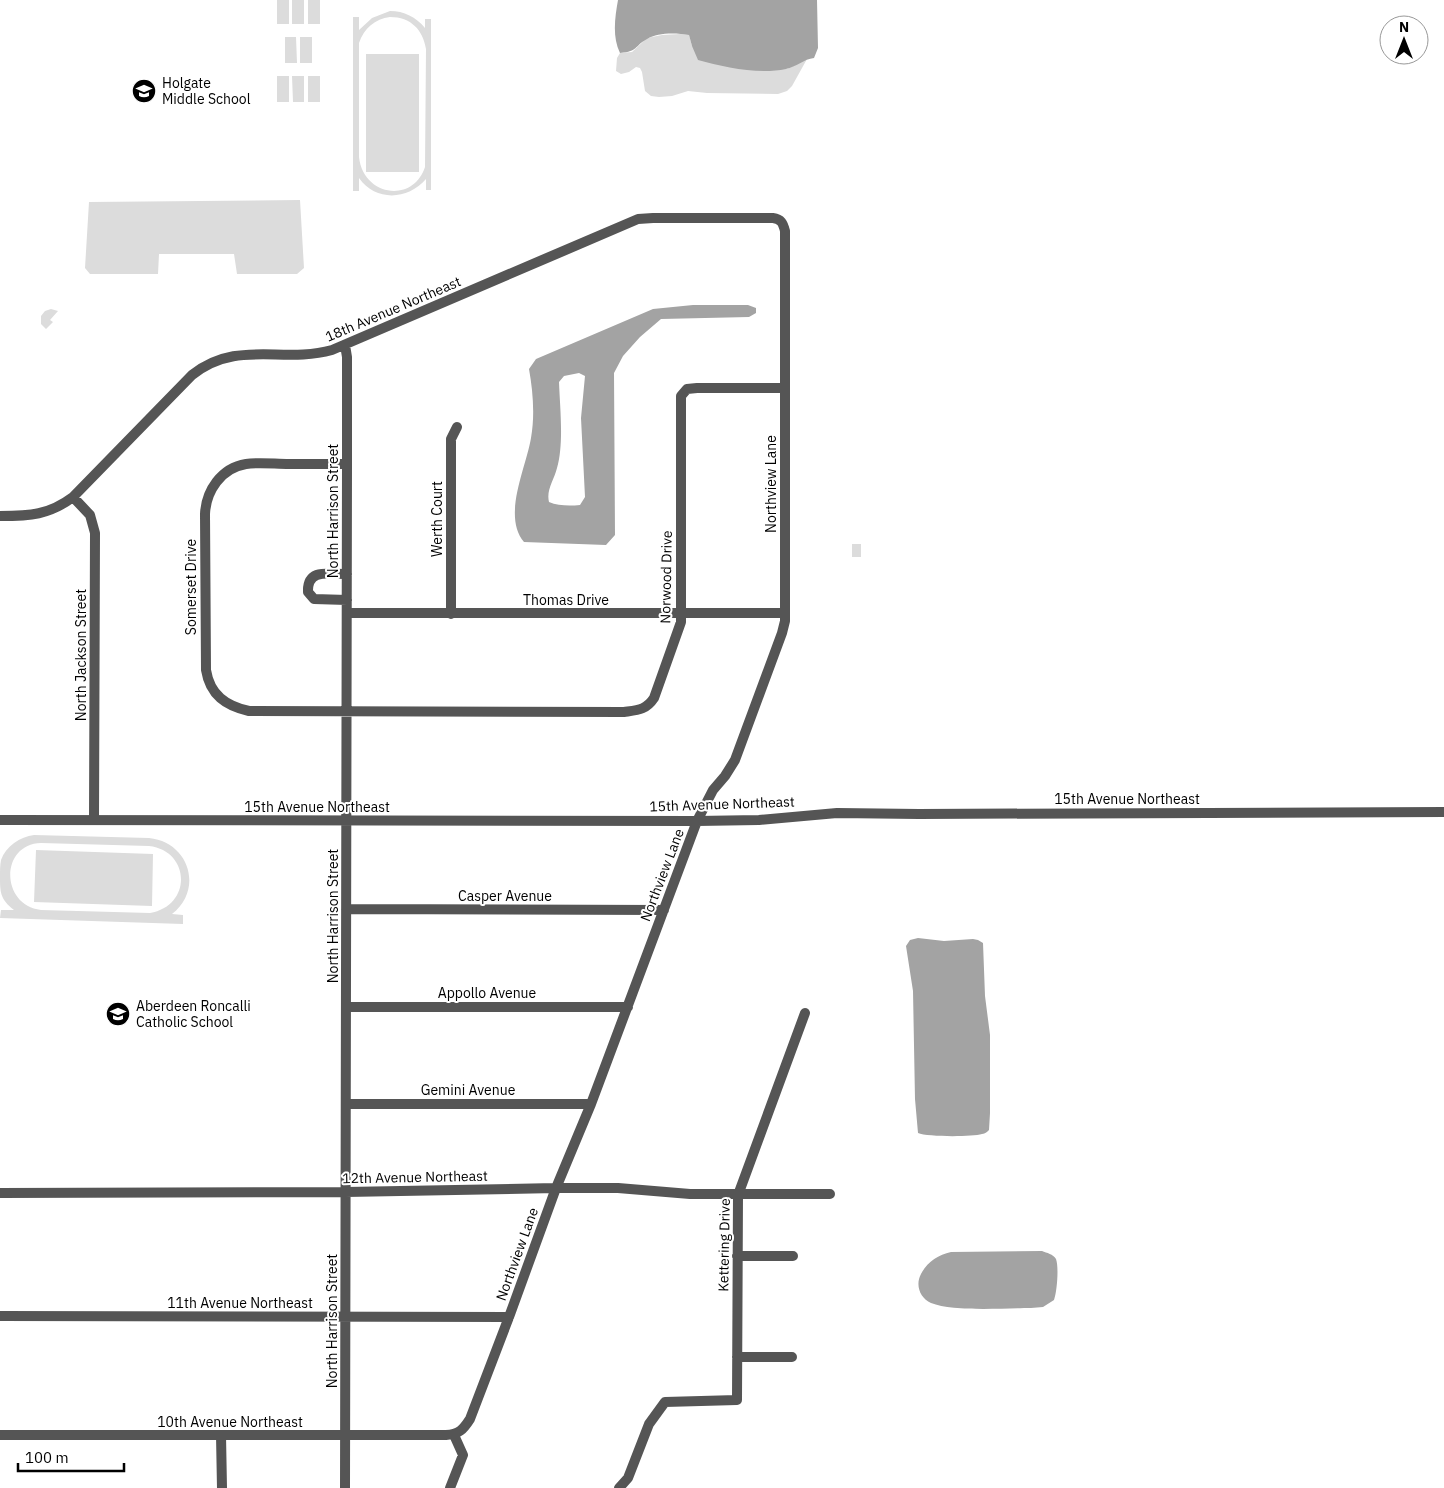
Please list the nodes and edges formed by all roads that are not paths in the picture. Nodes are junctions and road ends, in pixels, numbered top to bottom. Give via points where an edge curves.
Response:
1 (782, 222) joint
2 (345, 345) junction
3 (784, 388) junction
4 (457, 427) dead end
5 (347, 464) junction
6 (73, 497) junction
7 (0, 516) edge
8 (347, 574) junction
9 (347, 600) junction
10 (347, 613) junction
11 (681, 613) junction
12 (785, 613) junction
13 (451, 614) junction
14 (347, 712) junction
15 (1444, 812) edge
16 (0, 820) edge
17 (94, 820) junction
18 (346, 820) junction
19 (697, 821) junction
20 (346, 909) junction
21 (664, 910) junction
22 (346, 1007) junction
23 (628, 1007) junction
24 (805, 1013) dead end
25 (346, 1104) junction
26 (591, 1104) junction
27 (556, 1188) junction
28 (0, 1192) edge
29 (346, 1192) junction
30 (830, 1194) dead end
31 (738, 1195) junction
32 (737, 1256) junction
33 (793, 1256) dead end
34 (0, 1316) edge
35 (346, 1316) junction
36 (509, 1317) junction
37 (792, 1357) dead end
38 (737, 1358) junction
39 (457, 1433) junction
40 (0, 1435) edge
41 (222, 1435) junction
42 (345, 1436) junction
43 (222, 1488) edge
44 (345, 1488) edge
45 (450, 1488) edge
46 (619, 1488) edge

1 - 2 street, 18th Avenue Northeast via 773,218 638,219
1 - 3 street, Northview Lane via 785,231
2 - 5 street, North Harrison Street
2 - 6 street, 18th Avenue Northeast via 324,352 244,354 208,364 192,375
3 - 11 street, Norwood Drive via 697,388 687,389 681,396
3 - 12 street, Northview Lane
4 - 13 street, Werth Court via 451,439
5 - 8 street, North Harrison Street
5 - 14 street, Somerset Drive via 254,464 236,467 222,475 212,487 205,514 206,670 214,692 224,702 250,711
6 - 7 street, 18th Avenue Northeast via 44,513
6 - 17 street, North Jackson Street via 90,515 95,534
8 - 9 street, North Harrison Street
8 - 9 street via 319,574 311,577 307,584 314,599
9 - 10 street, North Harrison Street
10 - 13 street, Thomas Drive
10 - 14 street, North Harrison Street
11 - 12 street, Thomas Drive
11 - 13 street, Thomas Drive
11 - 14 street, Norwood Drive via 680,628 654,698 642,710
12 - 19 street, Northview Lane via 782,633 734,760
14 - 18 street, North Harrison Street
15 - 19 street, 15th Avenue Northeast via 837,813 759,820
16 - 17 street, 15th Avenue Northeast
17 - 18 street, 15th Avenue Northeast
18 - 19 street, 15th Avenue Northeast
18 - 20 street, North Harrison Street
19 - 21 street, Northview Lane
20 - 21 street, Casper Avenue
20 - 22 street, North Harrison Street
21 - 23 street, Northview Lane
22 - 23 street, Appollo Avenue
22 - 25 street, North Harrison Street
23 - 26 street, Northview Lane
24 - 31 street, Kettering Drive
25 - 26 street, Gemini Avenue
25 - 29 street, North Harrison Street
26 - 27 street, Northview Lane
27 - 29 street, 12th Avenue Northeast
27 - 31 street, 12th Avenue Northeast
27 - 36 street, Northview Lane
28 - 29 street, 12th Avenue Northeast
29 - 35 street, North Harrison Street
30 - 31 street, 12th Avenue Northeast
31 - 32 street, Kettering Drive
32 - 33 street
32 - 38 street, Kettering Drive
34 - 35 street, 11th Avenue Northeast
35 - 36 street, 11th Avenue Northeast
35 - 42 street, North Harrison Street
36 - 39 street, Northview Lane via 470,1418
37 - 38 street
38 - 46 street, Kettering Drive via 737,1400 665,1402 649,1424 628,1478
39 - 42 street, 10th Avenue Northeast
39 - 45 street via 463,1455
40 - 41 street, 10th Avenue Northeast
41 - 42 street, 10th Avenue Northeast
41 - 43 street
42 - 44 street, North Harrison Street

